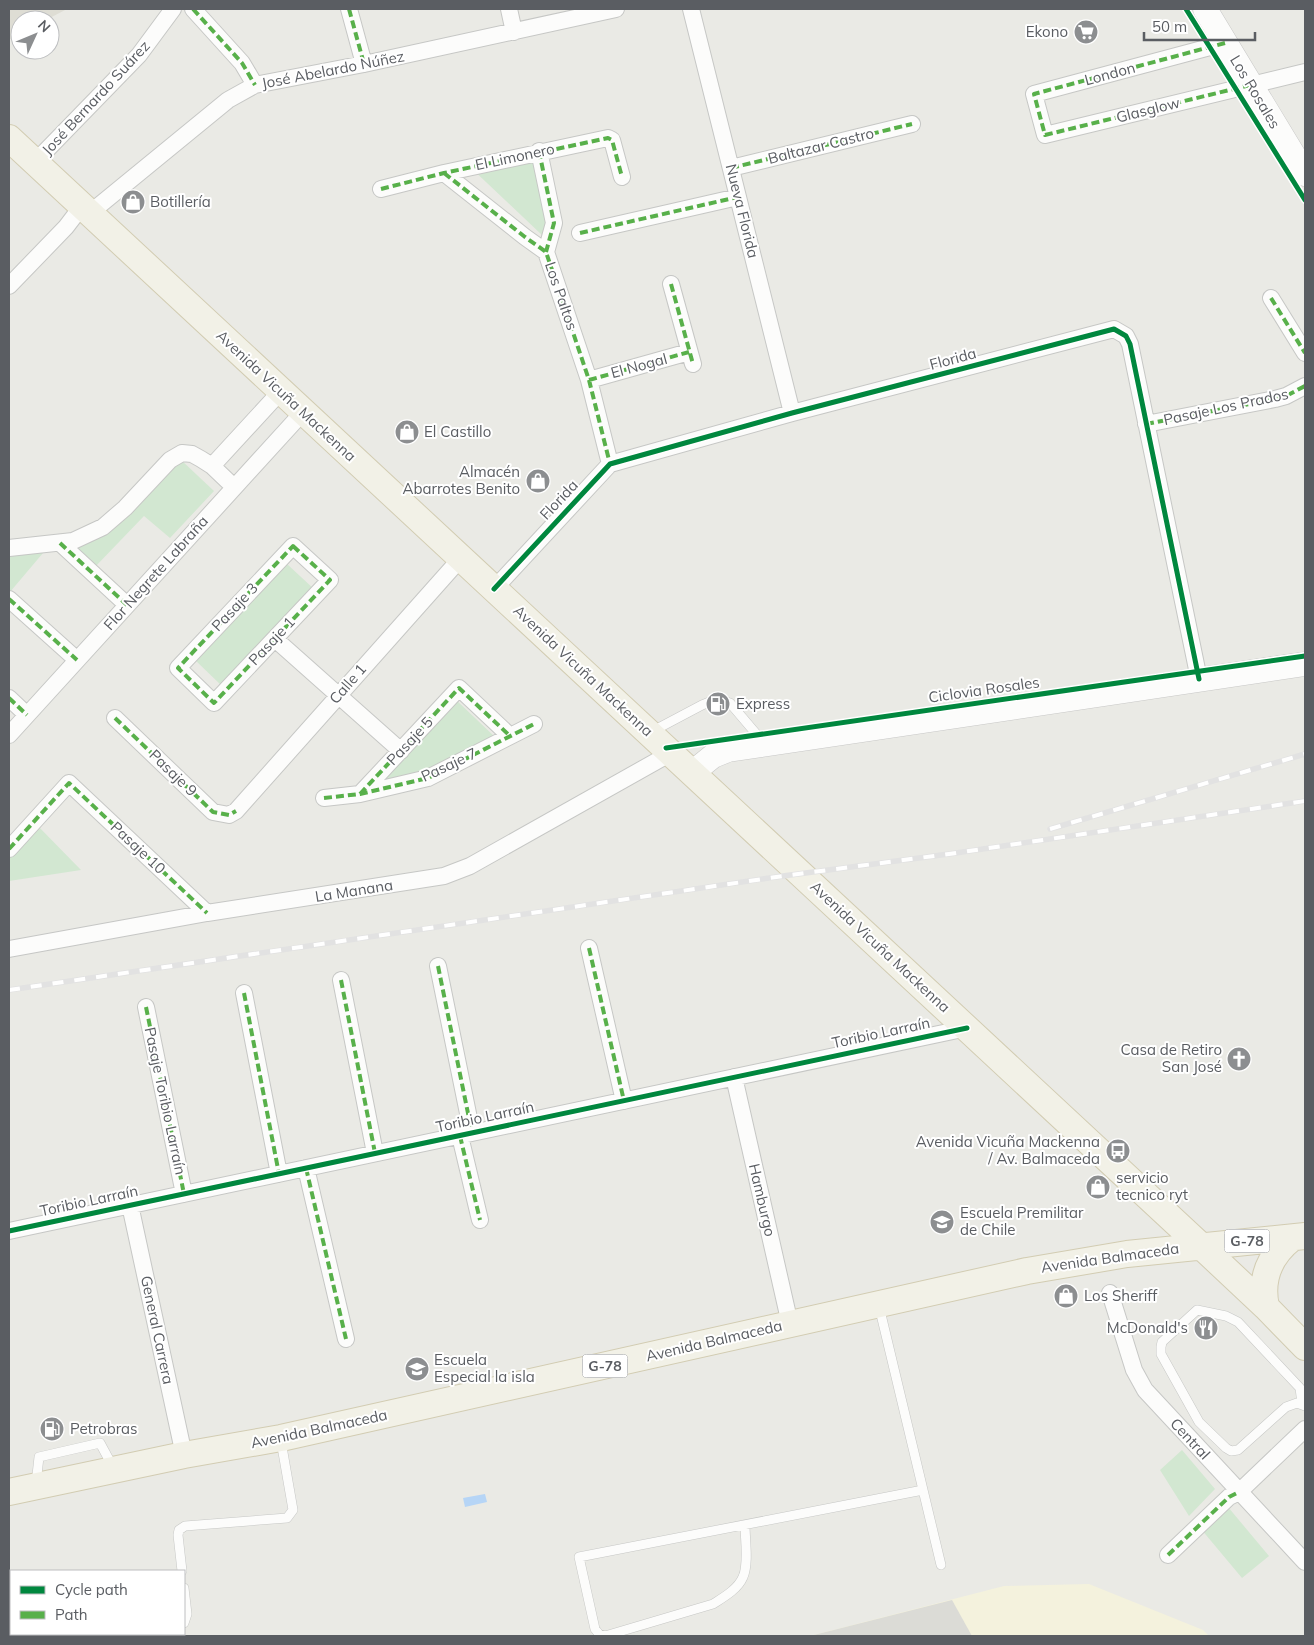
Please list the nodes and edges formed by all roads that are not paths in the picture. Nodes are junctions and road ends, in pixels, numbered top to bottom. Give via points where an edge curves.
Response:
1 (173, 9) edge
2 (193, 9) edge
3 (348, 9) edge
4 (509, 9) edge
5 (616, 9) edge
6 (691, 9) edge
7 (1205, 9) edge
8 (514, 32) junction
9 (1225, 43) junction
10 (364, 64) junction
11 (1305, 72) edge
12 (255, 85) junction
13 (1250, 85) junction
14 (912, 124) dead end
15 (1046, 135) joint
16 (9, 138) edge
17 (539, 151) junction
18 (35, 162) junction
19 (731, 168) junction
20 (444, 173) junction
21 (1305, 174) edge
22 (622, 177) dead end
23 (381, 189) dead end
24 (738, 197) junction
25 (86, 209) junction
26 (580, 233) dead end
27 (546, 252) junction
28 (671, 284) dead end
29 (9, 286) edge
30 (1271, 298) dead end
31 (1305, 353) edge
32 (589, 380) junction
33 (1305, 386) edge
34 (281, 391) junction
35 (304, 412) junction
36 (792, 413) junction
37 (1146, 424) junction
38 (610, 464) junction
39 (212, 466) junction
40 (234, 487) junction
41 (60, 543) junction
42 (9, 548) edge
43 (461, 558) junction
44 (330, 580) joint
45 (494, 589) junction
46 (9, 599) edge
47 (128, 604) junction
48 (275, 639) junction
49 (77, 660) junction
50 (1305, 664) edge
51 (1199, 680) junction
52 (339, 696) junction
53 (9, 698) edge
54 (214, 703) joint
55 (27, 715) junction
56 (115, 718) dead end
57 (534, 724) dead end
58 (650, 733) junction
59 (9, 735) edge
60 (510, 736) junction
61 (766, 745) junction
62 (401, 750) junction
63 (671, 753) junction
64 (692, 773) junction
65 (360, 794) junction
66 (324, 798) dead end
67 (236, 811) joint
68 (9, 849) edge
69 (208, 913) junction
70 (589, 948) dead end
71 (9, 949) edge
72 (438, 966) dead end
73 (340, 980) dead end
74 (244, 993) dead end
75 (146, 1007) dead end
76 (967, 1028) junction
77 (734, 1077) junction
78 (624, 1101) junction
79 (466, 1134) junction
80 (375, 1154) junction
81 (306, 1168) junction
82 (279, 1174) junction
83 (184, 1194) junction
84 (130, 1206) junction
85 (480, 1220) dead end
86 (9, 1231) edge
87 (1299, 1237) edge
88 (1201, 1246) junction
89 (1110, 1293) dead end
90 (878, 1304) junction
91 (1266, 1307) junction
92 (790, 1324) junction
93 (346, 1339) dead end
94 (1305, 1347) edge
95 (1305, 1406) edge
96 (1305, 1429) edge
97 (281, 1438) junction
98 (184, 1455) junction
99 (923, 1490) junction
100 (9, 1492) edge
101 (1239, 1492) junction
102 (745, 1525) junction
103 (1168, 1554) dead end
104 (1305, 1562) edge
105 (941, 1565) dead end
106 (182, 1570) edge
107 (185, 1597) edge
108 (185, 1619) edge
109 (629, 1633) edge
110 (57, 1635) edge
111 (37, 1636) edge

1 - 18 street, José Bernardo Suárez via 139,55
2 - 12 street via 242,63
3 - 10 street
4 - 8 street
5 - 8 street, José Abelardo Núñez
6 - 19 street, Nueva Florida
7 - 9 street, Los Rosales
8 - 10 street, José Abelardo Núñez
9 - 13 street, Los Rosales
9 - 15 street, London via 1034,94
10 - 12 street, José Abelardo Núñez
11 - 13 street, Glasglow
12 - 25 street, José Abelardo Núñez via 228,100
13 - 15 street, Glasglow
13 - 21 street, Los Rosales
14 - 19 street, Baltazar Castro
16 - 18 main road, Avenida Vicuña Mackenna
17 - 20 street, El Limonero
17 - 22 street, El Limonero via 608,138 612,140
17 - 27 street via 554,223
18 - 25 main road, Avenida Vicuña Mackenna
19 - 24 street, Nueva Florida
20 - 23 street, El Limonero
20 - 27 street, Los Paltos
24 - 26 street
24 - 36 street, Nueva Florida
25 - 29 street, José Abelardo Núñez
25 - 34 main road, Avenida Vicuña Mackenna
27 - 32 street, Los Paltos
28 - 32 street, El Nogal via 691,358
30 - 31 street
32 - 38 street, Los Paltos
33 - 37 street, Pasaje Los Prados via 1276,399
34 - 35 main road, Avenida Vicuña Mackenna
34 - 39 street
35 - 40 street, Flor Negrete Labraña
35 - 43 main road, Avenida Vicuña Mackenna
36 - 37 street, Florida via 1114,329 1128,340
36 - 38 street, Florida
37 - 51 street, Florida
38 - 45 street, Florida
39 - 40 street
39 - 41 street via 192,454 182,453 170,460 103,527 73,541
40 - 47 street, Flor Negrete Labraña
41 - 42 street
41 - 47 street
43 - 45 main road, Avenida Vicuña Mackenna
43 - 52 street, Calle 1
44 - 48 street, Pasaje 1
44 - 54 street, Pasaje 3 via 293,546 178,668
45 - 58 main road, Avenida Vicuña Mackenna
46 - 49 street
47 - 49 street, Flor Negrete Labraña
48 - 52 street
48 - 54 street, Pasaje 1
49 - 55 street, Flor Negrete Labraña
50 - 51 street
51 - 61 street
52 - 62 street
52 - 67 street, Calle 1
53 - 55 street
55 - 59 street, Flor Negrete Labraña
56 - 67 street, Pasaje 9 via 213,812 229,815
57 - 60 street, Pasaje 7
58 - 61 lane via 717,699 730,703
58 - 63 main road, Avenida Vicuña Mackenna
60 - 62 street, Pasaje 5 via 459,688
60 - 65 street, Pasaje 7 via 428,778
61 - 64 street via 720,752
62 - 65 street, Pasaje 5
63 - 64 main road, Avenida Vicuña Mackenna
63 - 69 street, La Manana via 456,872 431,879
64 - 76 main road, Avenida Vicuña Mackenna
65 - 66 street, Pasaje 7
68 - 69 street, Pasaje 10 via 69,783
69 - 71 street, La Manana
70 - 78 street
72 - 79 street
73 - 80 street
74 - 82 street
75 - 83 street, Pasaje Toribio Larraín
76 - 77 street, Toribio Larraín
76 - 88 main road, Avenida Vicuña Mackenna
77 - 78 street, Toribio Larraín
77 - 92 street, Hamburgo
78 - 79 street, Toribio Larraín
79 - 80 street, Toribio Larraín
79 - 85 street
80 - 81 street, Toribio Larraín
81 - 82 street, Toribio Larraín
81 - 93 street
82 - 83 street, Toribio Larraín
83 - 84 street, Toribio Larraín
84 - 86 street, Toribio Larraín
84 - 98 street, General Carrera
87 - 88 main road, Avenida Balmaceda / G-78
87 - 91 main road via 1276,1252 1266,1271
88 - 90 main road, Avenida Balmaceda / G-78 via 1091,1259
88 - 91 main road, Avenida Vicuña Mackenna
89 - 101 street, Central via 1142,1386
90 - 92 main road, Avenida Balmaceda / G-78
90 - 99 lane
91 - 94 main road, Avenida Vicuña Mackenna
92 - 97 main road, Avenida Balmaceda / G-78
95 - 95 lane via 1297,1403 1288,1406 1240,1449 1229,1450 1196,1418 1164,1360 1161,1343 1197,1310 1229,1317 1238,1322 1298,1384
96 - 101 street
97 - 98 main road, Avenida Balmaceda / G-78
97 - 106 lane via 293,1510 291,1514 287,1518 184,1526 178,1535
98 - 100 main road, Avenida Balmaceda / G-78
99 - 102 lane
99 - 105 lane
101 - 103 street
101 - 104 street, Central
102 - 109 lane via 745,1565 743,1577 735,1588 714,1604
102 - 109 lane via 579,1557 595,1629 604,1636
107 - 108 lane
110 - 111 lane

